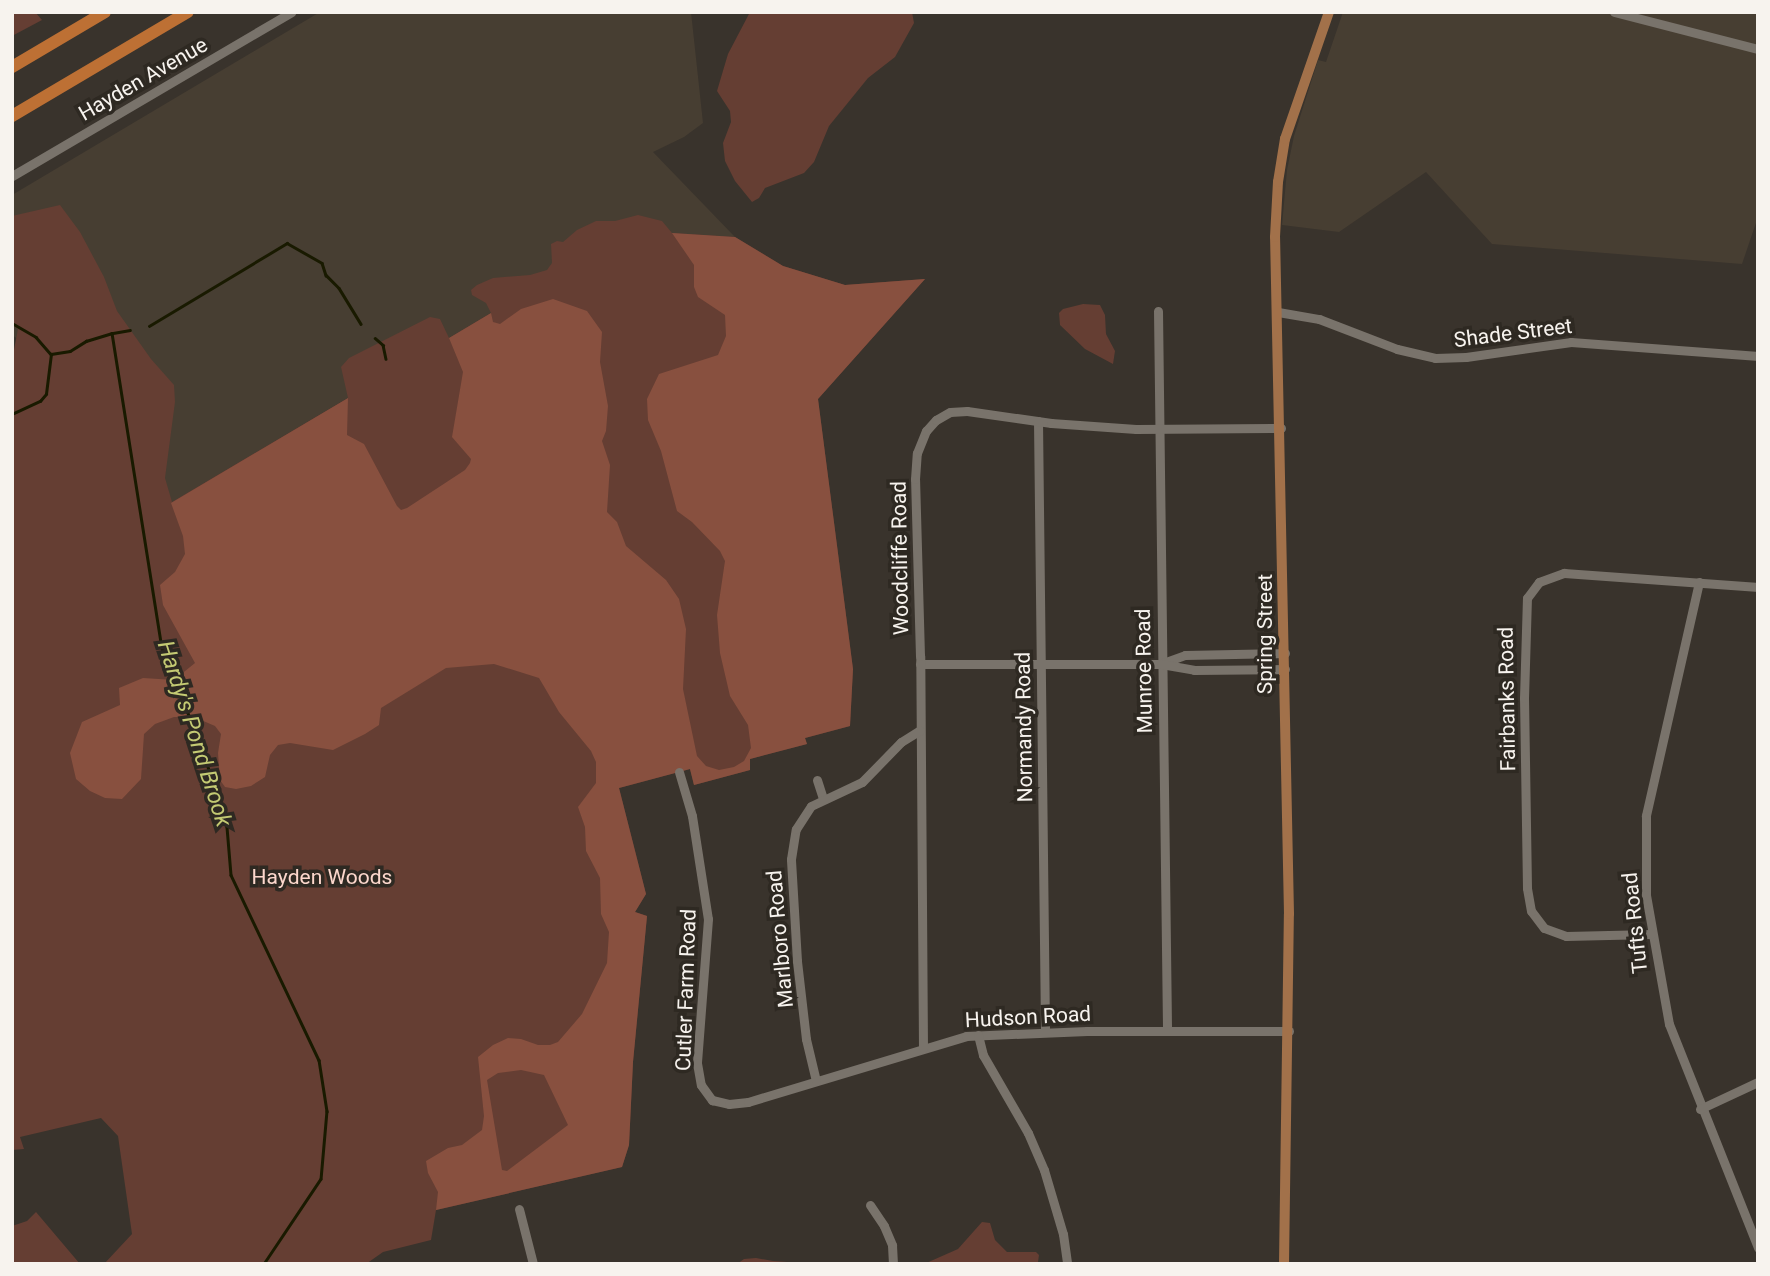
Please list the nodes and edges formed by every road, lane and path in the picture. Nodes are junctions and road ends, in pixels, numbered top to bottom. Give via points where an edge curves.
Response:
1 (105, 12) edge
2 (188, 12) edge
3 (292, 12) edge
4 (1329, 12) edge
5 (1614, 12) edge
6 (1758, 49) edge
7 (12, 66) edge
8 (12, 116) edge
9 (12, 176) edge
10 (1157, 311) dead end
11 (1278, 312) junction
12 (1758, 356) edge
13 (1038, 421) junction
14 (1281, 428) junction
15 (1158, 429) junction
16 (1699, 582) junction
17 (1758, 587) edge
18 (1285, 653) junction
19 (920, 664) junction
20 (1041, 664) junction
21 (1161, 664) junction
22 (1285, 669) junction
23 (920, 730) junction
24 (679, 772) dead end
25 (817, 780) dead end
26 (823, 799) junction
27 (1651, 934) junction
28 (1167, 1031) junction
29 (1289, 1031) junction
30 (1045, 1032) junction
31 (978, 1035) junction
32 (923, 1048) junction
33 (816, 1081) junction
34 (1758, 1082) edge
35 (735, 1103) joint
36 (1700, 1109) junction
37 (870, 1205) dead end
38 (519, 1209) dead end
39 (1758, 1248) edge
40 (533, 1264) edge
41 (894, 1264) edge
42 (1067, 1264) edge
43 (1284, 1264) edge

1 - 7 highway
2 - 8 highway
3 - 9 street, Hayden Avenue
4 - 11 main road, Spring Street via 1281,156 1275,237
5 - 6 street
10 - 15 street, Munroe Road
11 - 12 street, Shade Street via 1319,319 1397,349 1435,358 1571,342
11 - 14 main road, Spring Street
13 - 15 street, Woodcliffe Road
13 - 19 street, Woodcliffe Road via 950,412 926,431 917,453 915,479
13 - 20 street, Normandy Road
14 - 15 street, Woodcliffe Road
14 - 18 main road, Spring Street
15 - 21 street, Munroe Road
16 - 17 street, Fairbanks Road
16 - 27 street, Tufts Road via 1646,816
16 - 27 street, Fairbanks Road via 1564,573 1539,582 1524,608 1531,911 1544,928 1566,936
18 - 21 street via 1185,655
18 - 22 main road, Spring Street
19 - 20 street
19 - 23 street, Woodcliffe Road
20 - 21 street
20 - 30 street, Normandy Road
21 - 22 street via 1194,670
21 - 28 street, Munroe Road
22 - 29 main road, Spring Street
23 - 26 street, Marlboro Road via 901,742 862,782
23 - 32 street, Woodcliffe Road
24 - 35 street, Cutler Farm Road via 692,816 708,919 697,1063 701,1085 712,1100
25 - 26 street
26 - 33 street, Marlboro Road via 806,811 796,829 791,859 806,1039
27 - 36 street, Tufts Road via 1669,1024
28 - 29 street, Hudson Road
28 - 30 street, Hudson Road
29 - 43 main road, Spring Street
30 - 31 street, Hudson Road
31 - 32 street, Hudson Road
31 - 42 street via 983,1055 1044,1170
32 - 33 street, Hudson Road
33 - 35 street, Hudson Road
34 - 36 street
36 - 39 street, Tufts Road
37 - 41 street via 892,1245
38 - 40 street

